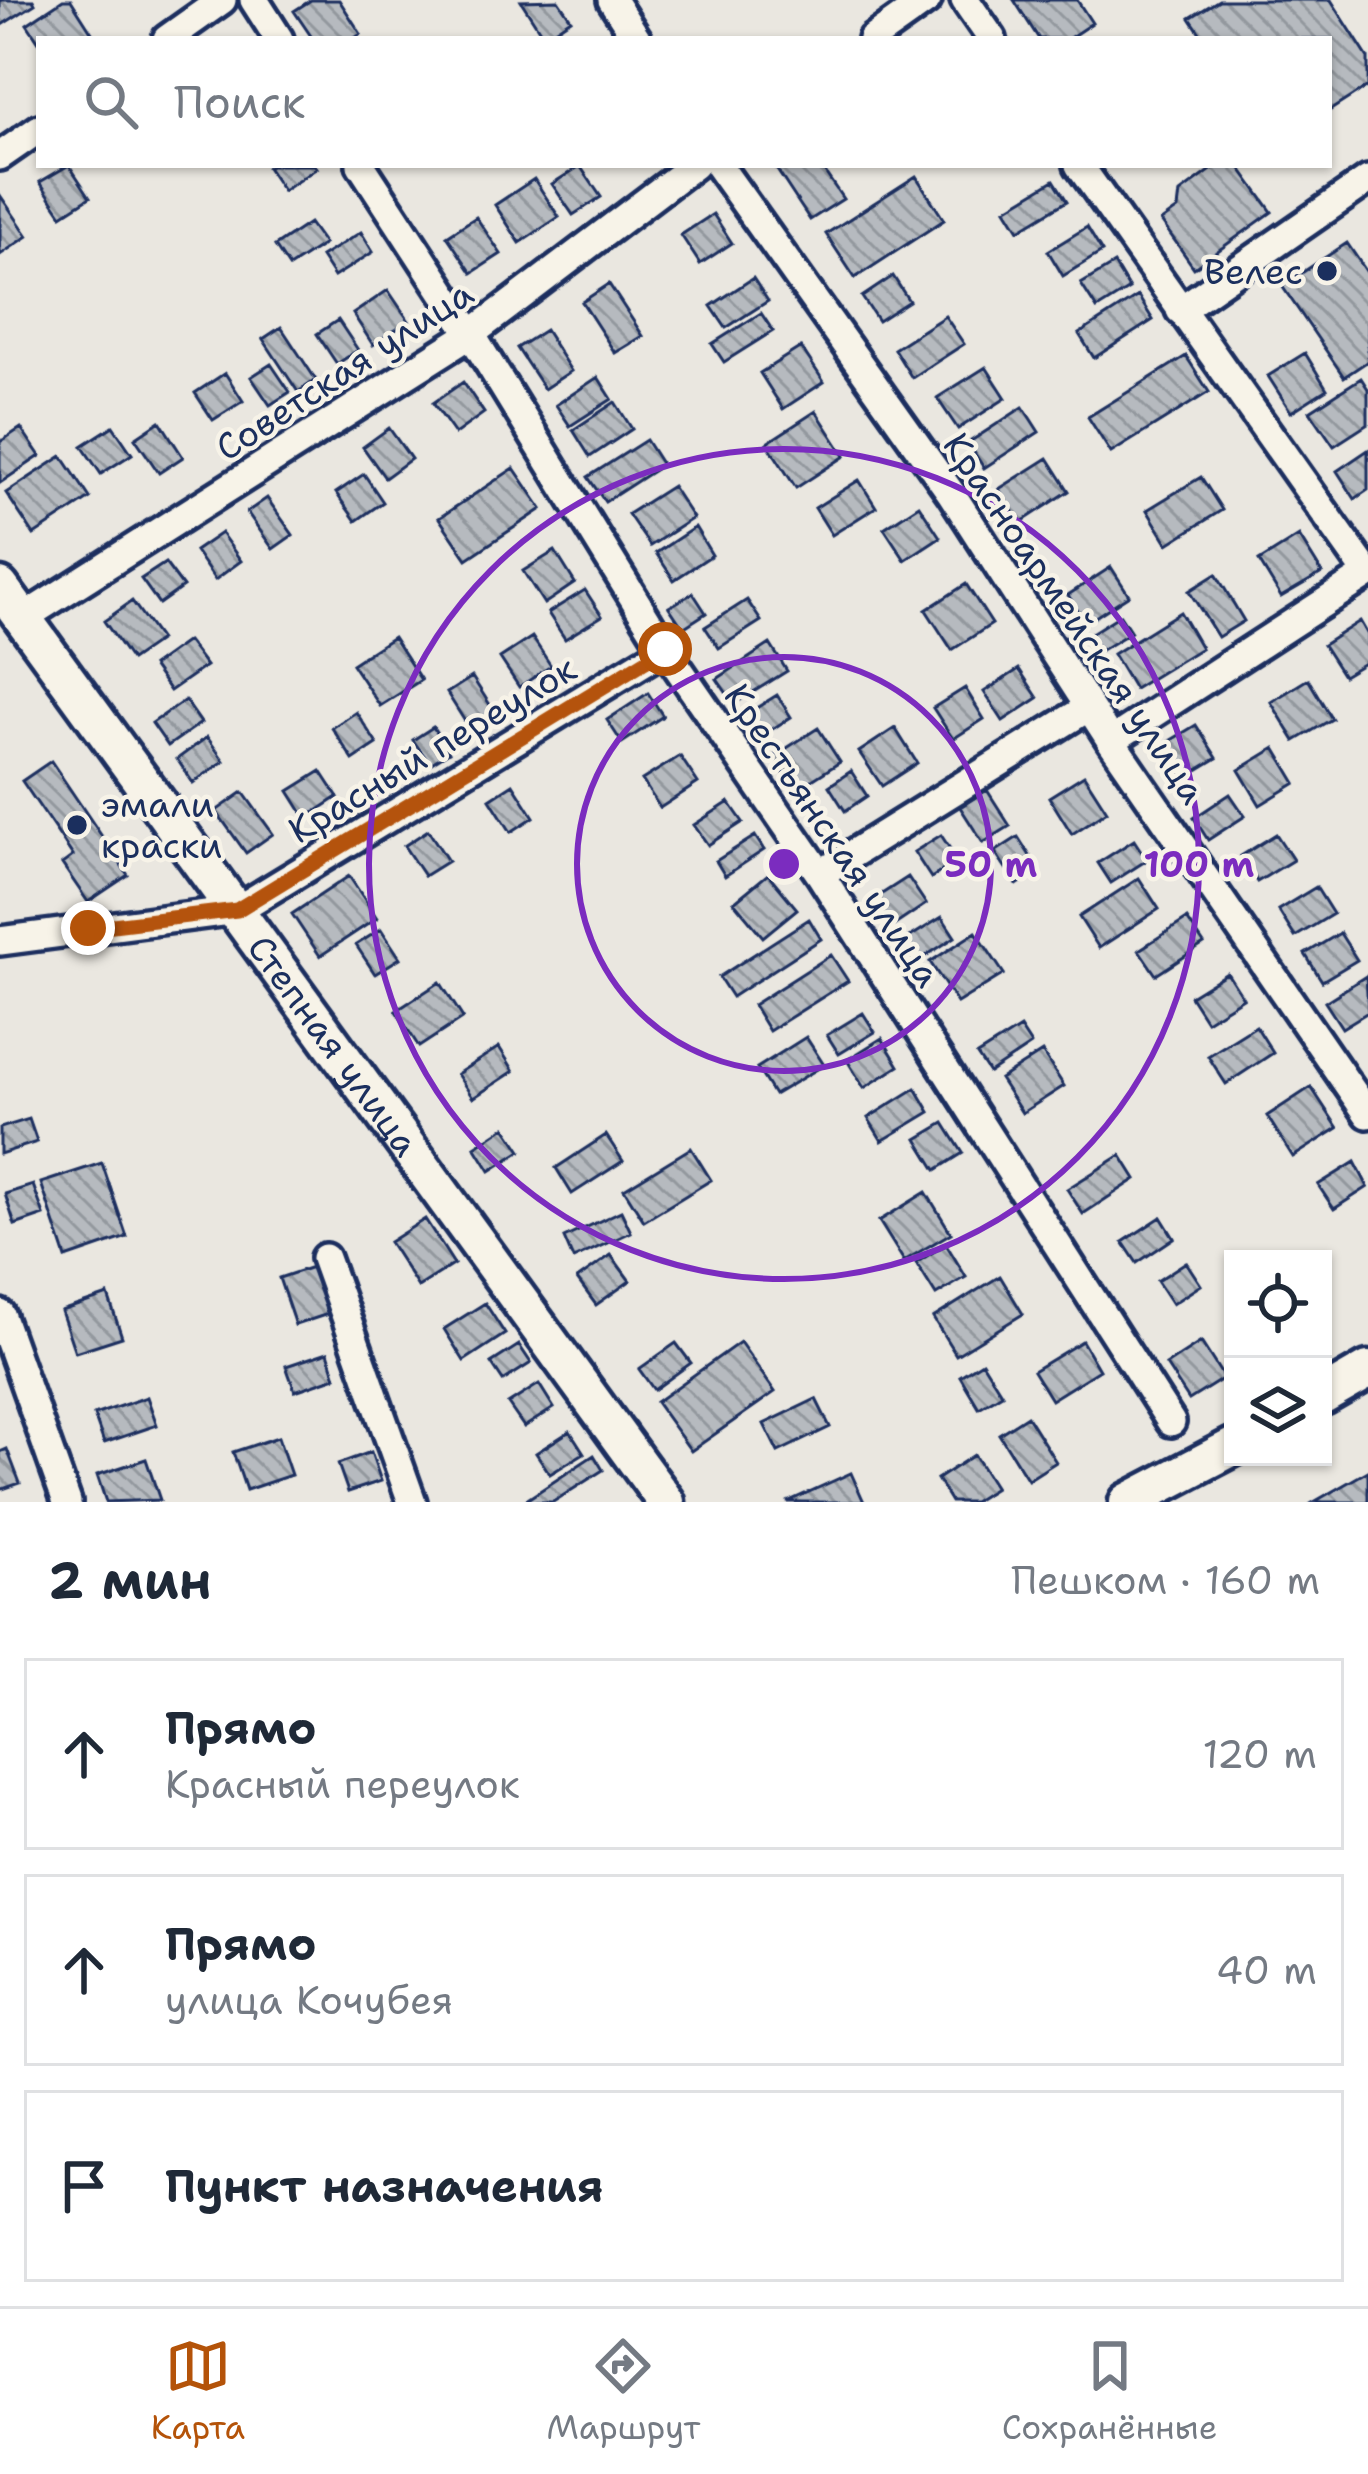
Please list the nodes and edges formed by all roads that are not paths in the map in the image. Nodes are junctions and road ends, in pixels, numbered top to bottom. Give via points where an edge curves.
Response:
1 (222, 0) edge
2 (254, 0) edge
3 (612, 0) edge
4 (927, 0) edge
5 (964, 0) edge
6 (171, 36) edge
7 (277, 36) edge
8 (635, 36) edge
9 (876, 36) edge
10 (990, 36) edge
11 (36, 131) edge
12 (0, 156) edge
13 (363, 168) edge
14 (690, 168) edge
15 (720, 168) edge
16 (1081, 168) edge
17 (1368, 180) edge
18 (1180, 310) junction
19 (471, 334) junction
20 (1368, 574) edge
21 (0, 587) edge
22 (22, 618) junction
23 (665, 649) junction
24 (1089, 707) junction
25 (1111, 741) junction
26 (820, 874) junction
27 (237, 910) junction
28 (0, 941) edge
29 (1368, 1114) edge
30 (325, 1258) dead end
31 (0, 1314) edge
32 (1368, 1370) edge
33 (1332, 1391) edge
34 (1171, 1422) dead end
35 (1224, 1452) edge
36 (67, 1502) edge
37 (412, 1502) edge
38 (666, 1502) edge
39 (1128, 1502) edge

1 - 6 street
2 - 7 street
3 - 8 street
4 - 9 street
5 - 10 street
11 - 12 street
13 - 19 street, Крестьянская улица
14 - 19 street, Советская улица
15 - 24 street, Красноармейская улица via 951,493
16 - 18 street
17 - 18 street
18 - 20 street
19 - 22 street, Советская улица
19 - 23 street, Крестьянская улица
20 - 25 street
21 - 22 main road, Степная улица
22 - 27 main road, Степная улица
23 - 26 street, Крестьянская улица
23 - 27 street, Красный переулок
24 - 25 street, Красноармейская улица
24 - 26 street
25 - 29 street, Красноармейская улица
26 - 34 street, Крестьянская улица
27 - 28 street
27 - 38 main road, Степная улица
30 - 37 street
31 - 36 street
32 - 33 main road
35 - 39 main road

